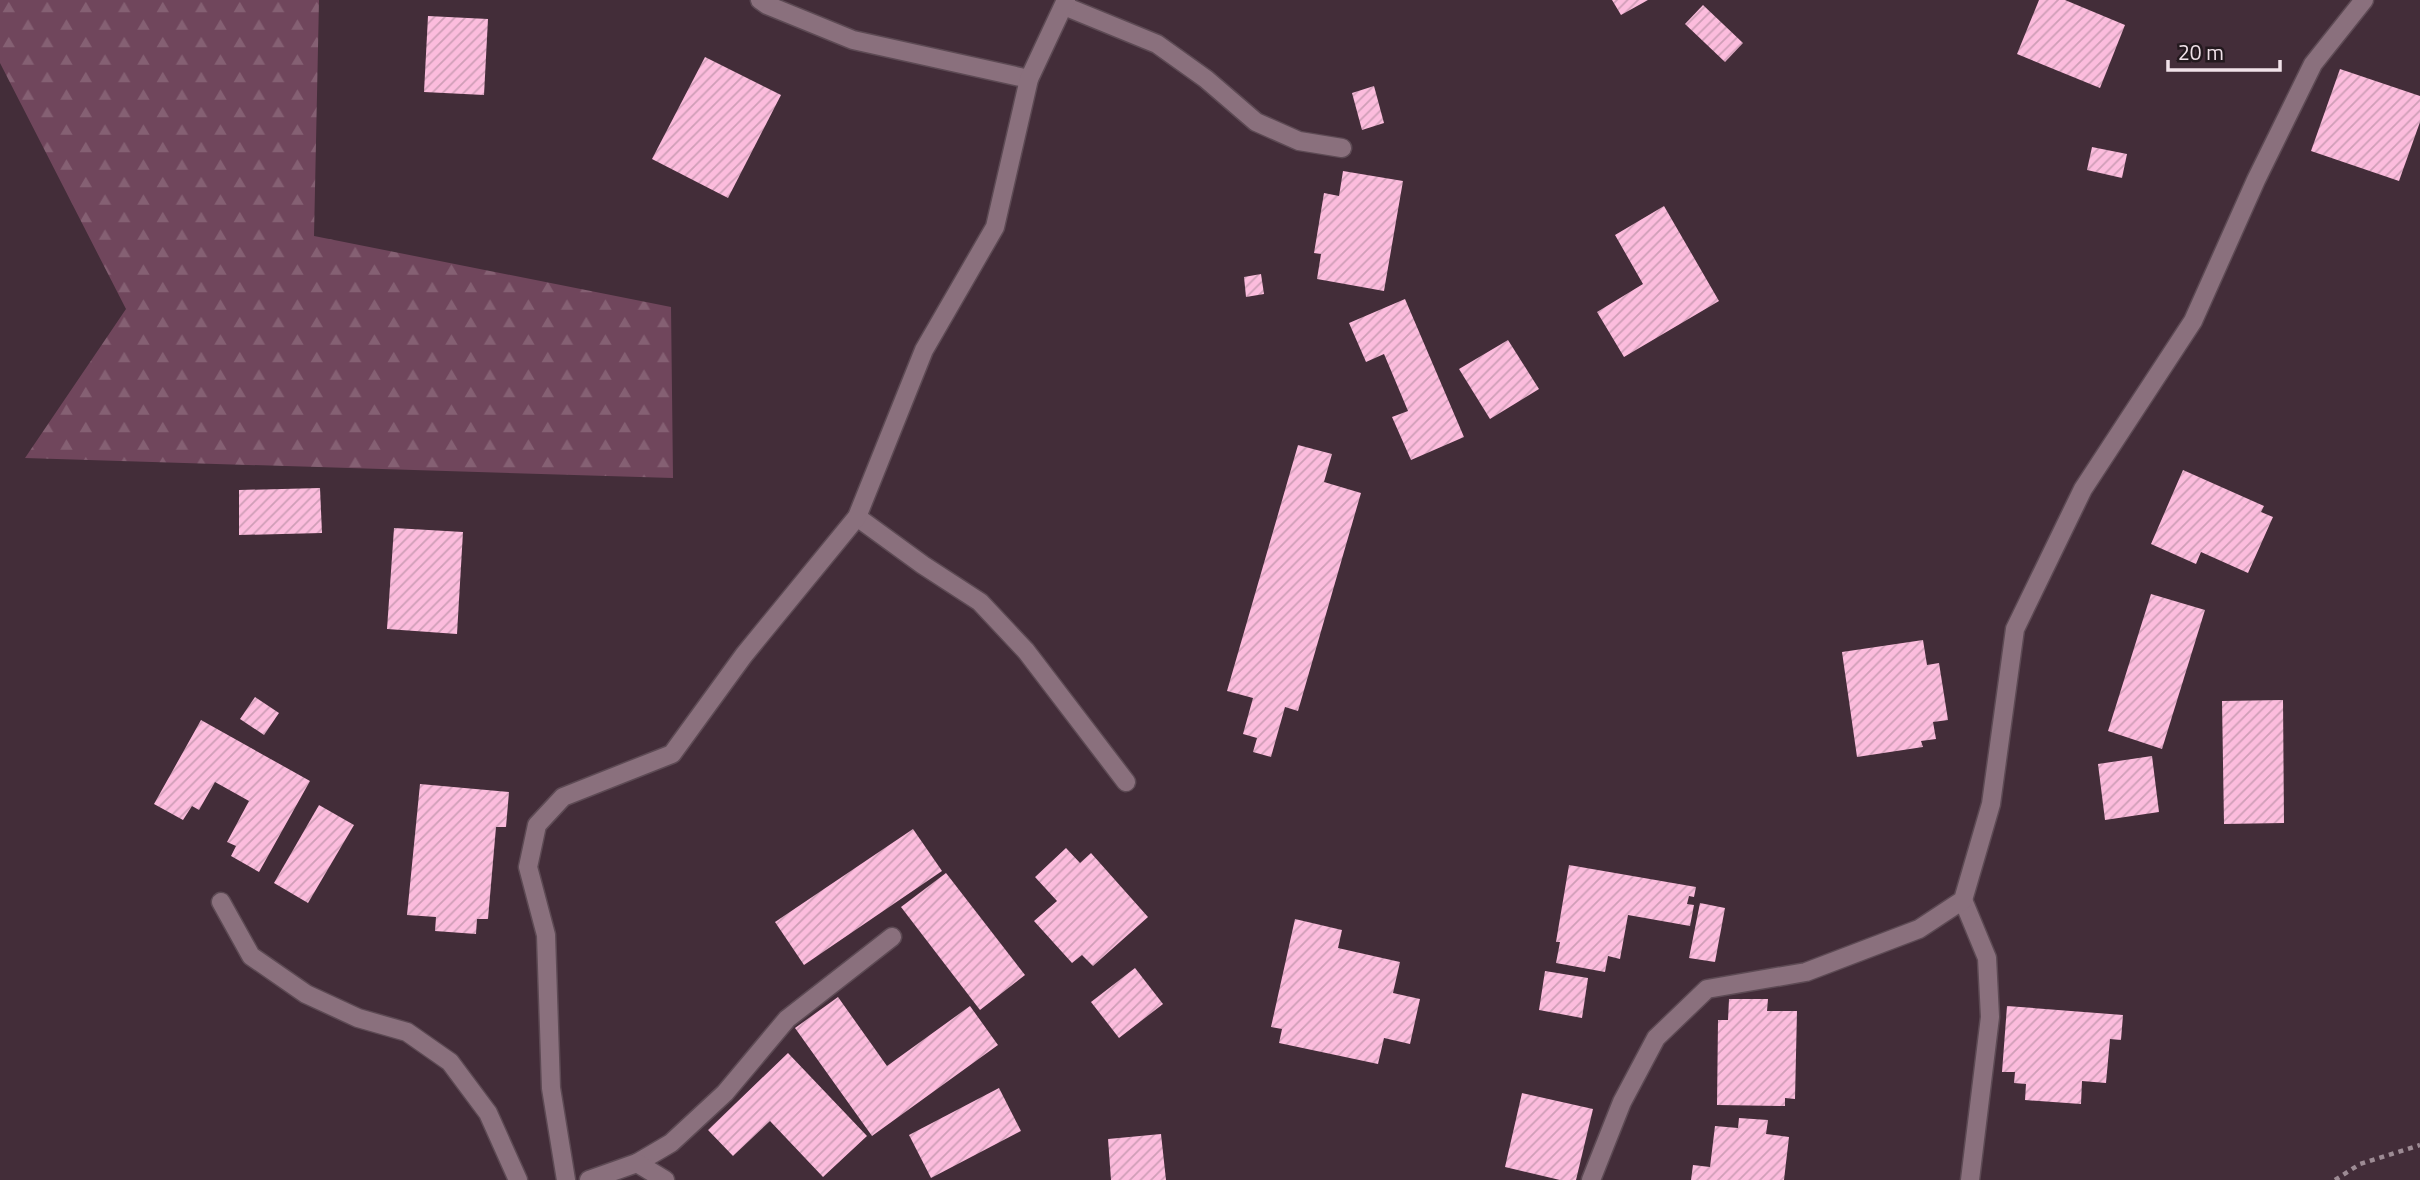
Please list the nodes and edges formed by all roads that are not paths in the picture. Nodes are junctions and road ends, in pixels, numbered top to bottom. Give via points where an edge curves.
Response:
1 (760, 0) edge
2 (2364, 0) edge
3 (1065, 3) edge
4 (1029, 79) junction
5 (1342, 148) dead end
6 (858, 517) junction
7 (1126, 782) dead end
8 (1963, 900) junction
9 (221, 902) dead end
10 (892, 937) dead end
11 (637, 1163) junction
12 (518, 1180) edge
13 (566, 1180) edge
14 (589, 1180) edge
15 (665, 1180) edge
16 (1591, 1180) edge
17 (1970, 1180) edge

1 - 4 street via 853,40
2 - 8 street via 2313,64 2193,321 2083,489 2015,629 1991,804
3 - 4 street
3 - 5 street via 1157,44 1256,122 1299,141
4 - 6 street via 995,227 924,350
6 - 7 street via 980,602 1026,651
6 - 13 street via 744,655 672,754 563,797 537,825 528,867 546,934 551,1088
8 - 16 street via 1919,929 1806,972 1707,989 1656,1038 1622,1102
8 - 17 street via 1987,958 1990,1017
9 - 12 street via 251,956 306,995 358,1018 407,1032 450,1062 488,1112
10 - 11 street via 787,1019 725,1093 671,1143
11 - 14 street
11 - 15 street

